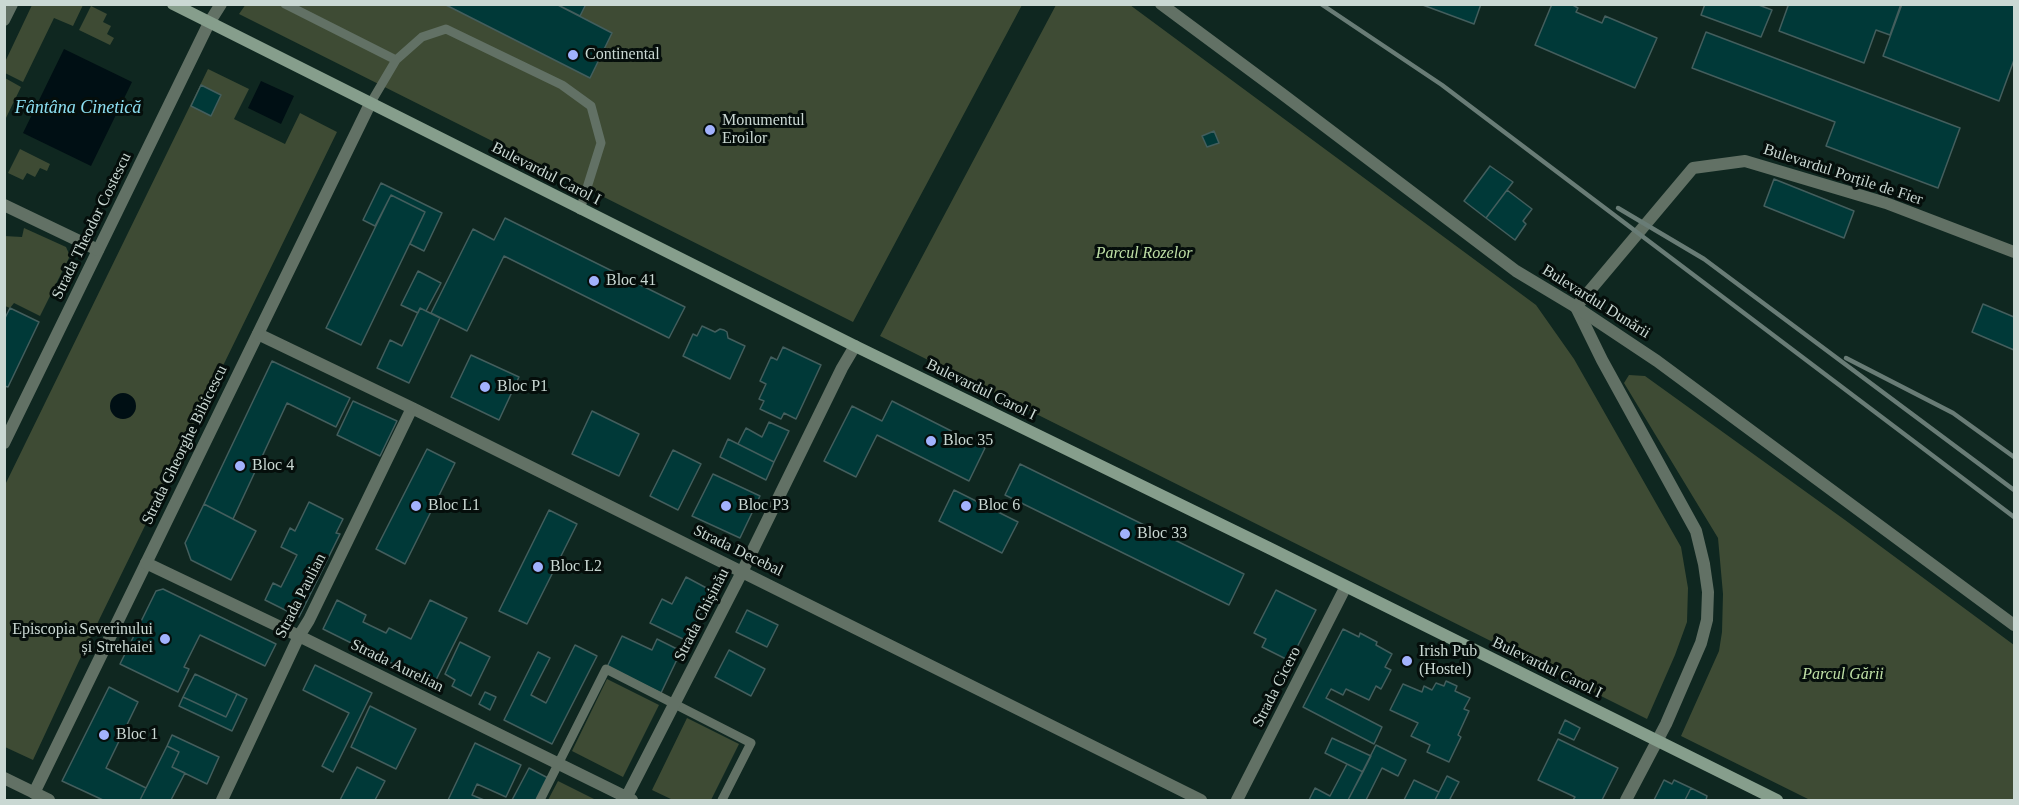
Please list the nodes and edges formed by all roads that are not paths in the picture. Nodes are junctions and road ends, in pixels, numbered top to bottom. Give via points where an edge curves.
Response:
1 (12, 4) edge
2 (173, 4) edge
3 (221, 4) edge
4 (285, 4) edge
5 (1161, 4) edge
6 (4, 20) edge
7 (209, 23) junction
8 (396, 60) junction
9 (370, 104) junction
10 (4, 205) edge
11 (580, 210) junction
12 (99, 250) junction
13 (2014, 252) edge
14 (1576, 307) junction
15 (258, 334) junction
16 (855, 346) junction
17 (412, 408) junction
18 (4, 443) edge
19 (146, 563) junction
20 (742, 572) junction
21 (1345, 588) junction
22 (2014, 625) edge
23 (299, 636) junction
24 (675, 705) junction
25 (1657, 740) junction
26 (558, 763) junction
27 (4, 778) edge
28 (32, 797) edge
29 (628, 800) edge
30 (49, 801) edge
31 (222, 801) edge
32 (540, 801) edge
33 (722, 801) edge
34 (1201, 801) edge
35 (1237, 801) edge
36 (1626, 801) edge
37 (1777, 801) edge

1 - 6 street
2 - 7 main road, Bulevardul Carol I
3 - 7 street, Strada Theodor Costescu
4 - 8 lane
5 - 14 street, Bulevardul Dunării via 1515,271
7 - 9 main road, Bulevardul Carol I
7 - 12 street, Strada Theodor Costescu
8 - 9 lane
8 - 11 lane via 422,37 446,29 562,86 591,106 601,143
9 - 11 main road, Bulevardul Carol I
9 - 15 street, Strada Gheorghe Bibicescu
10 - 12 street
11 - 16 main road, Bulevardul Carol I
12 - 18 street, Strada Theodor Costescu
13 - 14 street, Bulevardul Porțile de Fier via 1886,203 1745,161 1693,168
14 - 22 street, Bulevardul Dunării via 1657,361
14 - 25 street via 1696,531 1704,564 1708,592 1701,642
15 - 17 street, Strada Decebal
15 - 19 street, Strada Gheorghe Bibicescu
16 - 20 street, Strada Chișinău
16 - 21 main road, Bulevardul Carol I
17 - 20 street, Strada Decebal
17 - 23 street, Strada Paulian
19 - 23 street, Strada Aurelian
19 - 28 street, Strada Gheorghe Bibicescu
20 - 24 street, Strada Chișinău
20 - 34 street, Strada Decebal
21 - 25 main road, Bulevardul Carol I
21 - 35 street, Strada Cicero
23 - 26 street, Strada Aurelian
23 - 31 street, Strada Paulian
24 - 26 lane via 606,669
24 - 29 street, Strada Chișinău
24 - 33 lane via 751,743
25 - 36 street
25 - 37 main road, Bulevardul Carol I
26 - 29 street, Strada Aurelian
26 - 32 lane
27 - 28 street
28 - 30 street

